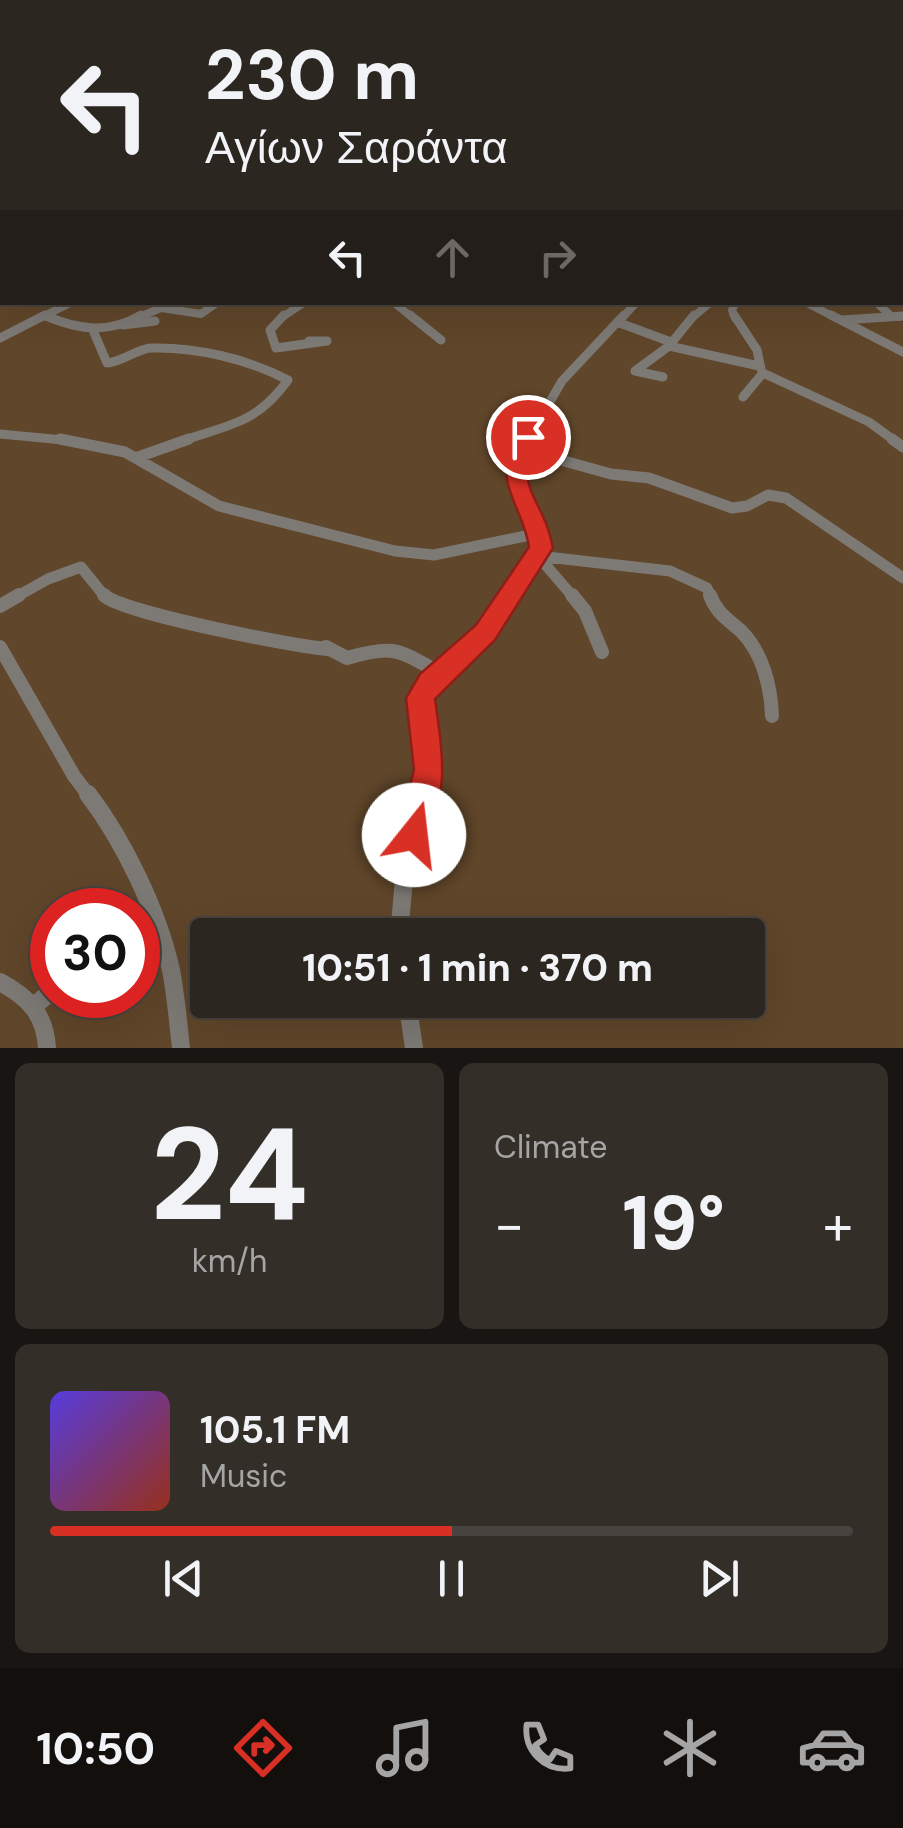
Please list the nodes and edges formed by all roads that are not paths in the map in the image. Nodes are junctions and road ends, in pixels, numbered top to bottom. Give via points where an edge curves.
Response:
1 (66, 305) edge
2 (215, 305) edge
3 (300, 305) edge
4 (398, 305) edge
5 (634, 305) edge
6 (709, 305) edge
7 (810, 305) edge
8 (879, 305) edge
9 (734, 306) edge
10 (46, 316) junction
11 (891, 316) junction
12 (903, 316) edge
13 (840, 320) junction
14 (154, 321) dead end
15 (618, 322) junction
16 (123, 325) junction
17 (92, 328) junction
18 (0, 338) edge
19 (441, 340) dead end
20 (309, 341) dead end
21 (670, 344) junction
22 (903, 352) edge
23 (761, 370) junction
24 (663, 378) dead end
25 (744, 397) dead end
26 (0, 434) edge
27 (903, 447) edge
28 (521, 449) junction
29 (138, 458) junction
30 (540, 533) junction
31 (538, 556) junction
32 (903, 578) edge
33 (0, 606) edge
34 (0, 648) edge
35 (602, 652) dead end
36 (440, 673) junction
37 (772, 716) dead end
38 (140, 888) edge
39 (401, 918) edge
40 (160, 939) edge
41 (0, 982) edge
42 (30, 1002) edge
43 (43, 1018) edge
44 (410, 1018) edge
45 (47, 1048) edge
46 (181, 1048) edge
47 (414, 1048) edge

1 - 10 street
2 - 16 street via 196,314 146,310
3 - 20 street via 270,330 276,348
4 - 19 street
5 - 15 street
6 - 21 street
7 - 13 street
8 - 11 street
9 - 23 street via 736,324 759,348
10 - 17 street via 76,329
10 - 18 street
11 - 12 street
11 - 13 street
13 - 22 street
14 - 16 street
15 - 21 street
15 - 28 street via 562,381
16 - 17 street
17 - 29 street via 107,363 147,348 249,360 288,380 256,415
21 - 23 street
21 - 24 street via 635,371
23 - 25 street
23 - 27 street via 869,422
26 - 29 street via 63,439
28 - 30 street via 514,476
28 - 32 street via 649,478 726,507 740,508 768,494 786,498
29 - 30 street via 231,510 395,551 434,555
30 - 31 street
31 - 35 street via 584,610
31 - 36 street via 486,632
31 - 37 street via 670,571 707,588 715,610 746,636 771,686
33 - 36 street via 81,567 108,601 126,610 287,646 325,646 348,658 396,649
34 - 38 street via 74,776 116,830
36 - 39 street via 419,706 430,770
40 - 46 street
41 - 42 street
43 - 45 street
44 - 47 street

